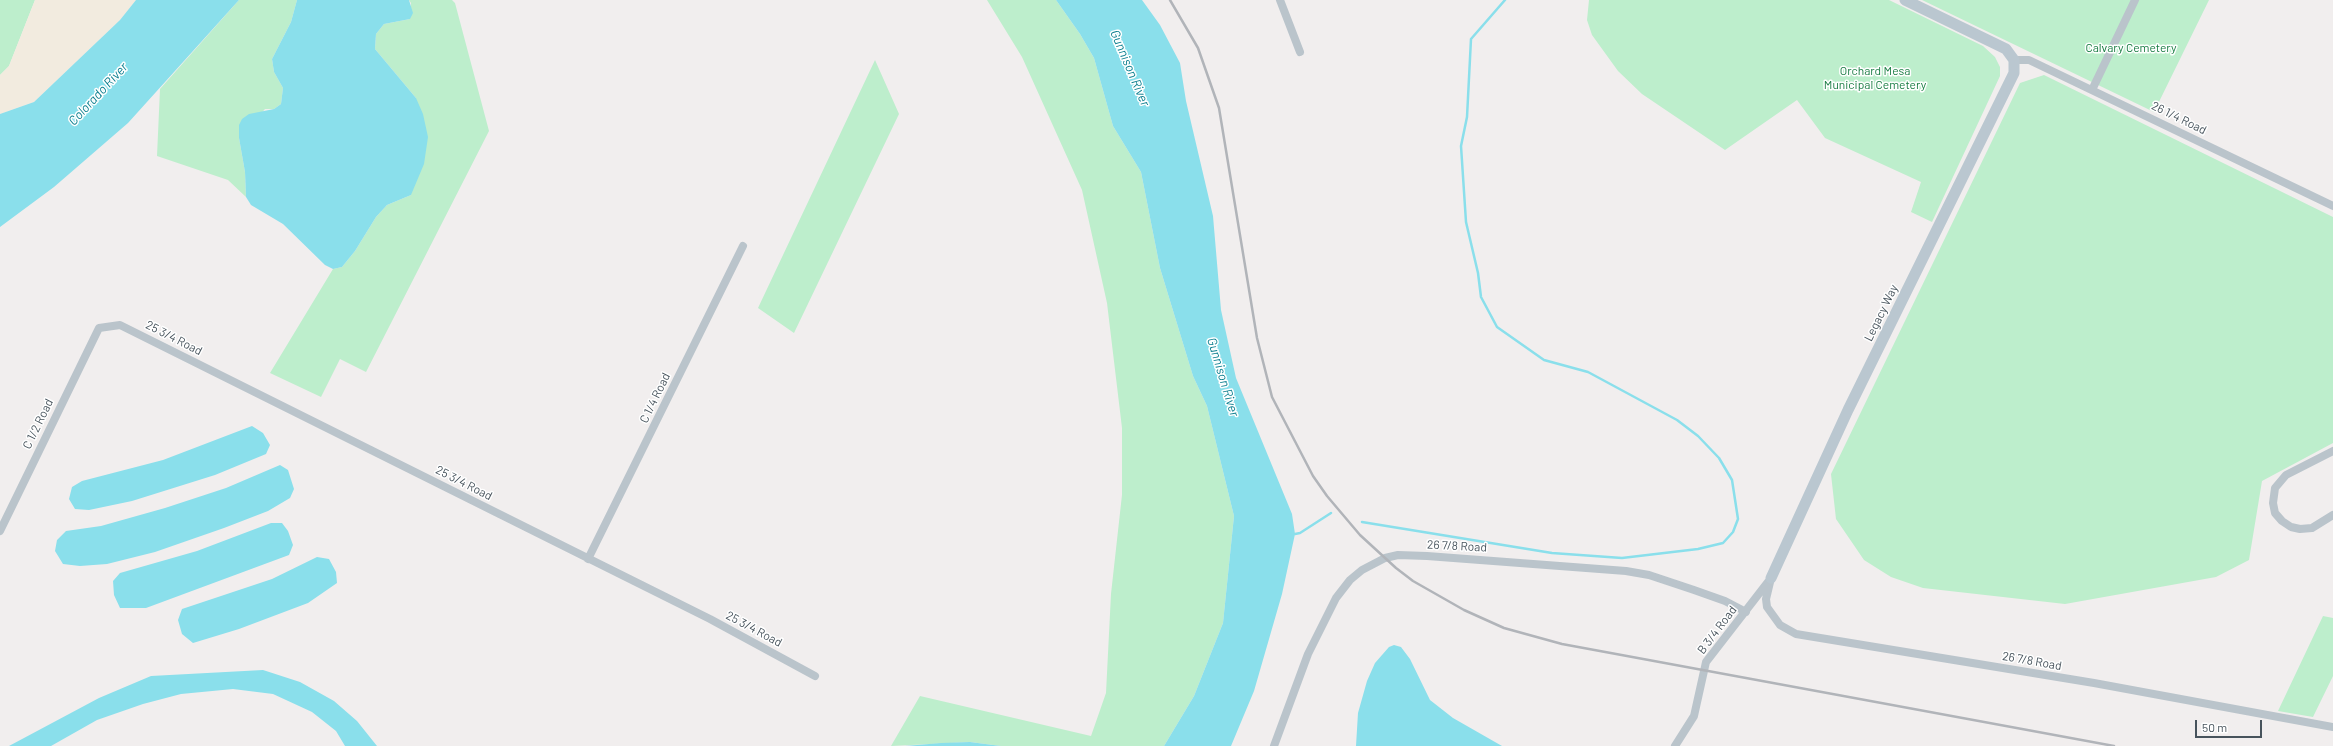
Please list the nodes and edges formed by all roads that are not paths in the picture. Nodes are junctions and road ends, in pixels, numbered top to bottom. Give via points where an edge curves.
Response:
1 (1280, 0) edge
2 (1905, 0) edge
3 (2135, 0) edge
4 (1300, 52) dead end
5 (2014, 60) junction
6 (2092, 90) junction
7 (2333, 206) edge
8 (743, 246) dead end
9 (99, 328) joint
10 (2333, 451) edge
11 (2333, 515) edge
12 (0, 531) edge
13 (588, 559) junction
14 (1771, 578) junction
15 (1746, 612) junction
16 (815, 676) dead end
17 (2333, 727) edge
18 (1274, 746) edge
19 (1675, 746) edge

1 - 4 street
2 - 5 street via 2006,49
3 - 6 street
5 - 6 street, 26 1/4 Road via 2029,60
5 - 14 street, Legacy Way via 2014,73 1848,410
6 - 7 street, 26 1/4 Road
8 - 13 street, C 1/4 Road
9 - 12 street, C 1/2 Road
9 - 13 street, 25 3/4 Road via 120,325
10 - 11 street via 2286,475 2275,488 2273,503 2275,513 2282,521 2300,529 2312,528
13 - 16 street, 25 3/4 Road via 710,619
14 - 15 street, B 3/4 Road
14 - 17 street, 26 7/8 Road via 1766,599 1767,607 1780,626 1796,634 2081,681
15 - 18 street, 26 7/8 Road via 1694,590 1650,575 1626,571 1427,556 1398,555 1385,558 1362,570 1336,598 1308,654
15 - 19 street, B 3/4 Road via 1706,662 1694,716

